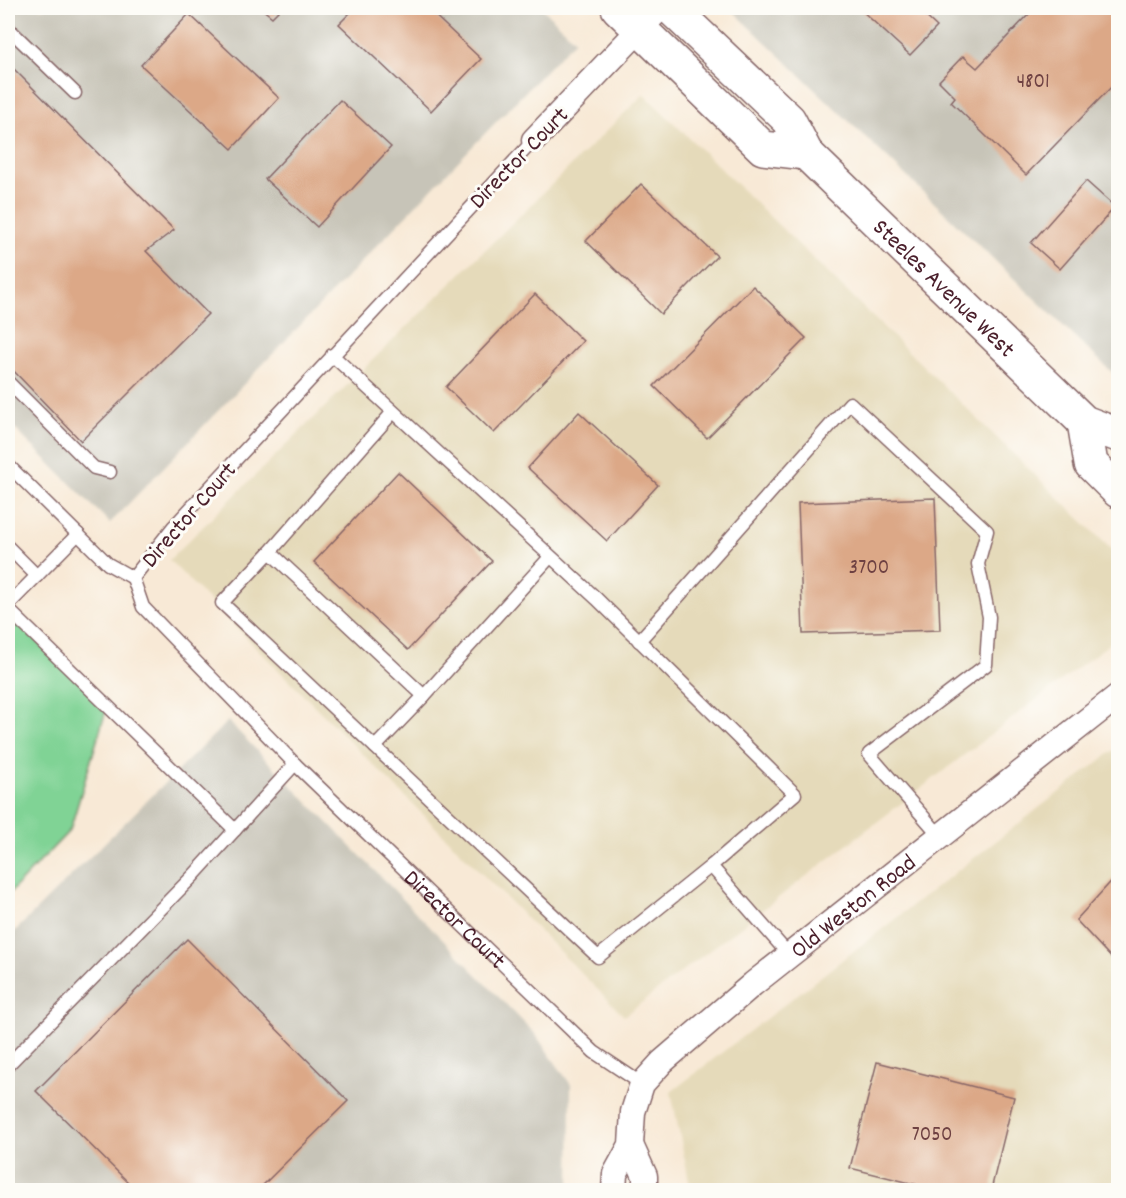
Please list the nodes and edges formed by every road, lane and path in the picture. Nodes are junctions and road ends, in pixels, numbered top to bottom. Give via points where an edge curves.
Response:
1 (671, 8) edge
2 (640, 14) edge
3 (8, 28) edge
4 (75, 93) dead end
5 (534, 140) joint
6 (806, 153) junction
7 (332, 355) junction
8 (8, 382) edge
9 (393, 412) junction
10 (1084, 423) junction
11 (1119, 435) edge
12 (8, 465) edge
13 (110, 472) dead end
14 (1119, 491) edge
15 (78, 534) junction
16 (8, 547) edge
17 (270, 552) junction
18 (550, 556) junction
19 (36, 576) junction
20 (133, 578) junction
21 (8, 607) edge
22 (639, 641) junction
23 (424, 696) junction
24 (1119, 696) edge
25 (375, 747) junction
26 (295, 764) junction
27 (235, 830) junction
28 (940, 837) junction
29 (711, 866) junction
30 (789, 955) junction
31 (8, 1065) edge
32 (642, 1084) junction
33 (631, 1145) junction
34 (614, 1191) edge
35 (645, 1191) edge

1 - 6 main road, Steeles Avenue West via 789,120
2 - 5 street, Director Court
2 - 6 main road via 763,148
3 - 4 lane
5 - 7 lane, Director Court
6 - 10 main road, Steeles Avenue West
7 - 9 lane
7 - 20 lane, Director Court via 154,548
8 - 13 lane via 94,468
9 - 17 lane
9 - 18 lane
10 - 11 main road, Steeles Avenue West
10 - 14 main road via 1091,464
12 - 15 lane
15 - 19 lane
15 - 20 lane via 108,564
16 - 19 lane
17 - 23 lane
17 - 25 lane via 222,603
18 - 22 lane
18 - 23 lane
19 - 21 lane
20 - 26 lane, Director Court via 143,607
21 - 27 lane
22 - 28 lane via 850,403 987,531 978,564 989,616 986,665 869,754
22 - 29 lane via 795,794
23 - 25 lane
24 - 28 street, Old Weston Road
25 - 29 lane via 598,957
26 - 27 lane
26 - 32 lane, Director Court via 594,1052
27 - 31 lane
28 - 30 street, Old Weston Road
29 - 30 lane
30 - 32 street, Old Weston Road via 662,1062
32 - 33 street, Old Weston Road via 633,1112
33 - 34 street, Old Weston Road via 615,1174
33 - 35 street, Old Weston Road via 645,1176

